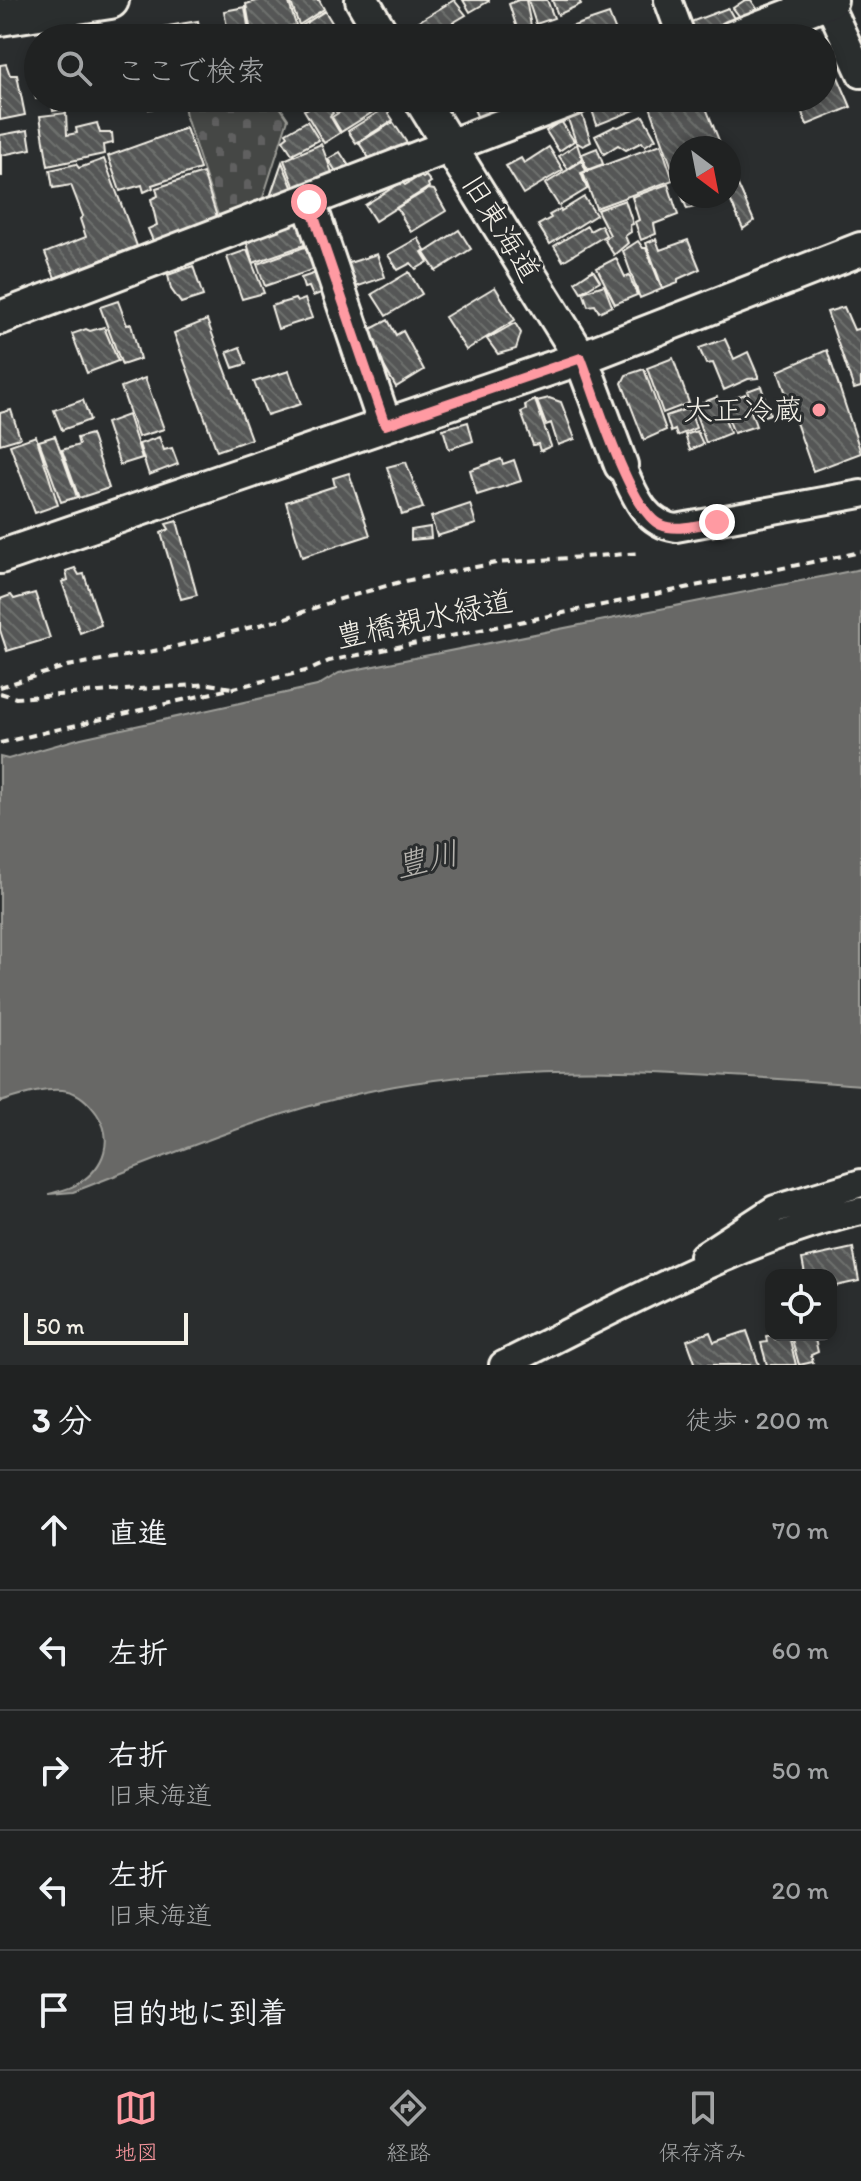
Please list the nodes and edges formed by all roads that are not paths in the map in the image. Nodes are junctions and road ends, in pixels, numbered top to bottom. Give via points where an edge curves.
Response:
1 (110, 0) edge
2 (362, 0) edge
3 (668, 0) edge
4 (829, 0) edge
5 (0, 17) edge
6 (376, 24) edge
7 (677, 24) edge
8 (768, 24) edge
9 (861, 74) edge
10 (428, 112) edge
11 (538, 112) edge
12 (449, 146) junction
13 (309, 202) junction
14 (861, 249) edge
15 (0, 318) edge
16 (581, 358) junction
17 (385, 425) junction
18 (621, 465) joint
19 (861, 494) edge
20 (0, 557) edge
21 (861, 1183) edge
22 (861, 1211) edge
23 (684, 1276) junction
24 (503, 1365) edge

1 - 5 main road
2 - 6 street
3 - 7 street
4 - 8 street
4 - 9 street
10 - 12 street, 旧東海道
11 - 12 street
12 - 13 street
12 - 16 street, 旧東海道
13 - 15 street
13 - 17 street
14 - 16 street
16 - 17 street
16 - 18 street, 旧東海道
17 - 20 street
18 - 19 street, 旧東海道 via 650,518 676,528
21 - 23 street via 775,1209 706,1253
22 - 23 street via 817,1221
23 - 24 street

